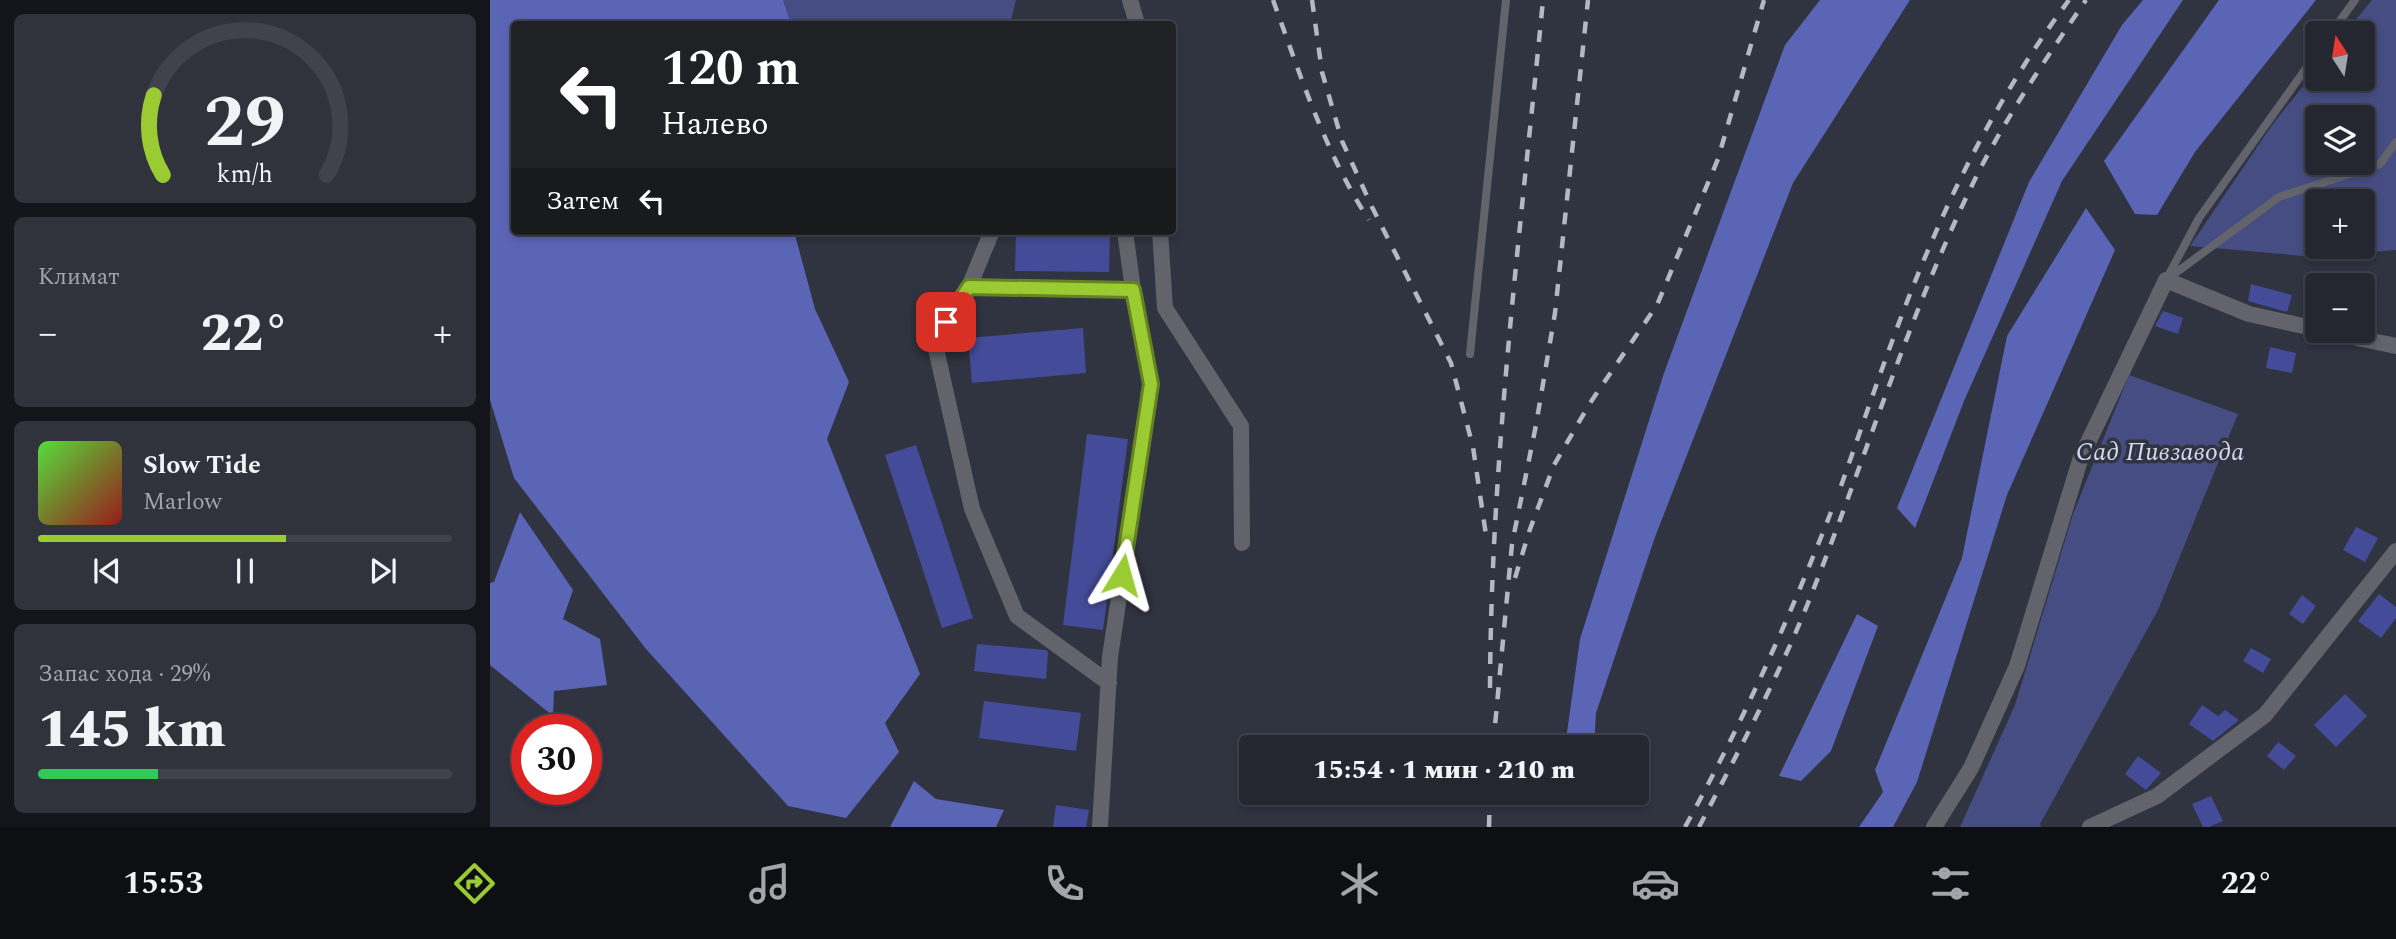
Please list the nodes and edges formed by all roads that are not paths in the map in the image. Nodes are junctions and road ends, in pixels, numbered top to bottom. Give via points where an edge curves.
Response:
1 (1130, 0) edge
2 (1506, 0) edge
3 (2355, 0) edge
4 (1136, 21) edge
5 (2340, 21) edge
6 (2305, 70) edge
7 (2396, 142) edge
8 (990, 235) edge
9 (1126, 235) edge
10 (1160, 235) edge
11 (2166, 280) junction
12 (969, 287) junction
13 (1133, 290) junction
14 (2305, 326) edge
15 (2375, 342) edge
16 (2396, 346) edge
17 (1470, 354) dead end
18 (1242, 542) dead end
19 (2396, 551) edge
20 (1109, 683) junction
21 (1100, 827) edge
22 (1934, 827) edge
23 (2090, 827) edge

1 - 4 street
2 - 17 lane
3 - 5 lane
6 - 11 lane via 2199,218
7 - 11 lane via 2380,164 2279,197
8 - 12 street
9 - 13 street
10 - 18 street via 1166,308 1241,426
11 - 14 street via 2249,314
11 - 22 street via 2081,457 2017,666 1971,768
12 - 13 street
12 - 20 street via 934,340 972,509 1017,616
13 - 20 street via 1151,384
15 - 16 street
19 - 23 street via 2265,715 2157,796
20 - 21 street

